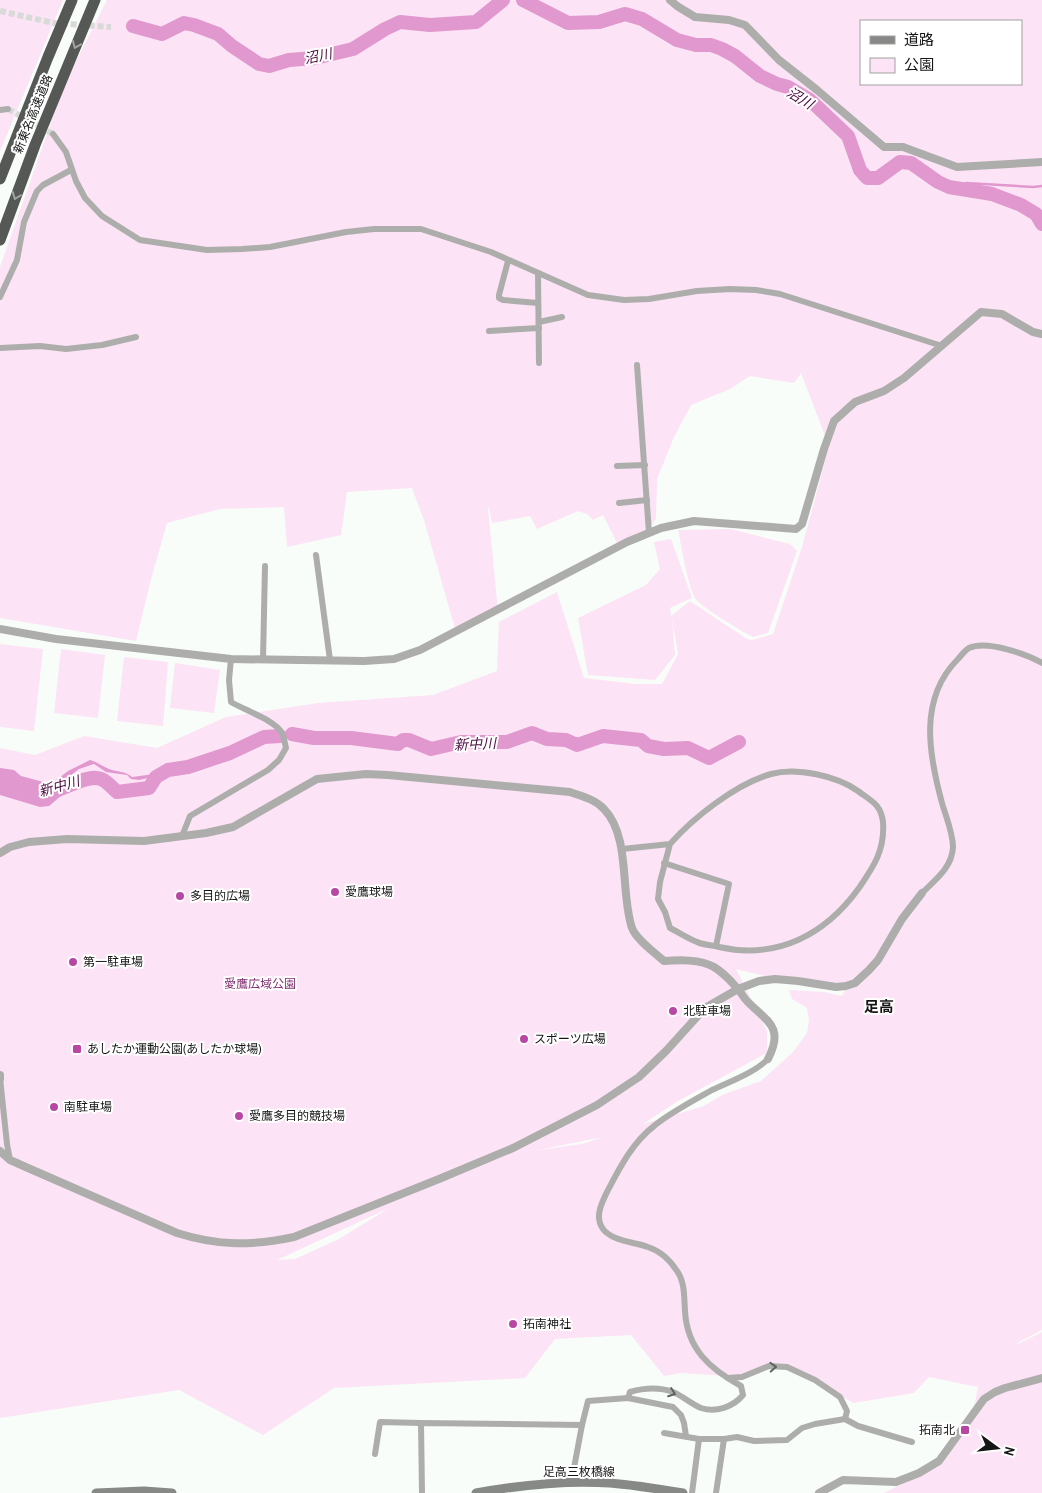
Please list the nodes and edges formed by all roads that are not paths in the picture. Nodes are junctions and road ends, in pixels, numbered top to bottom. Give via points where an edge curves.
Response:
1 (72, 0) edge
2 (95, 0) edge
3 (670, 0) edge
4 (8, 109) tunnel mouth
5 (0, 110) edge
6 (53, 134) tunnel mouth
7 (1042, 162) edge
8 (71, 170) junction
9 (0, 179) edge
10 (0, 240) edge
11 (508, 260) junction
12 (538, 273) junction
13 (0, 297) edge
14 (538, 303) junction
15 (562, 317) dead end
16 (539, 325) junction
17 (489, 331) dead end
18 (1042, 334) edge
19 (136, 337) dead end
20 (942, 346) junction
21 (0, 348) edge
22 (539, 363) dead end
23 (637, 365) dead end
24 (645, 465) junction
25 (618, 466) dead end
26 (647, 500) junction
27 (619, 503) dead end
28 (649, 533) junction
29 (316, 555) dead end
30 (265, 566) dead end
31 (0, 629) edge
32 (231, 659) junction
33 (263, 660) junction
34 (330, 660) junction
35 (1042, 663) edge
36 (182, 836) junction
37 (670, 844) junction
38 (622, 849) junction
39 (0, 853) edge
40 (664, 863) junction
41 (922, 893) joint
42 (716, 946) junction
43 (738, 989) junction
44 (768, 1059) joint
45 (0, 1077) edge
46 (0, 1151) edge
47 (10, 1160) junction
48 (727, 1378) junction
49 (1042, 1378) edge
50 (628, 1398) junction
51 (845, 1420) junction
52 (421, 1423) junction
53 (582, 1424) junction
54 (664, 1433) dead end
55 (686, 1436) junction
56 (699, 1439) junction
57 (724, 1439) junction
58 (912, 1442) dead end
59 (375, 1454) dead end
60 (571, 1484) junction
61 (96, 1493) edge
62 (172, 1493) edge
63 (422, 1493) edge
64 (476, 1493) edge
65 (682, 1493) edge
66 (692, 1493) edge
67 (716, 1493) edge
68 (819, 1493) edge

1 - 9 highway, 新東名高速道路
2 -> 10 highway, 新東名高速道路 via 38,136
3 - 7 street via 695,17 729,20 745,26 779,60 884,147 903,147 957,167
4 - 5 street
6 - 8 street via 66,152
8 - 11 street via 89,204 140,240 206,250 242,249 270,247 346,232 421,229
8 - 13 street via 37,191 24,222 17,260
11 - 12 street
11 - 14 street via 499,298
12 - 14 street
12 - 20 street via 588,296 624,300 697,291 764,291
14 - 16 street
15 - 16 street
16 - 17 street
16 - 22 street
18 - 20 street via 1032,332 1002,314 981,312
19 - 21 street via 102,345 66,348
20 - 28 street via 884,392 855,402 834,421 802,524 796,529 694,521
23 - 24 street
24 - 25 street
24 - 26 street
26 - 27 street
26 - 28 street
28 - 34 street via 420,650 394,659
29 - 34 street
30 - 33 street
31 - 32 street via 56,640
32 - 33 street
32 - 36 street via 228,680 231,702 266,719 282,732 286,748 268,770 190,816
33 - 34 street
35 - 41 street via 989,646 968,648 944,677 932,709 929,730 934,770 953,849 948,867
36 - 38 street via 233,827 318,779 366,774 570,792 604,808 614,824
36 - 39 street via 144,841 67,839 29,842
37 - 38 street
37 - 40 street
37 - 42 street via 684,828 737,789 773,774 825,776 852,787 879,807 883,822 881,849 875,866 840,912 803,938 782,946 761,950
38 - 43 street via 633,930 664,961 687,960 714,967
40 - 42 street via 658,899 670,928 697,942
40 - 42 street via 729,884
41 - 43 street via 878,960 855,983 836,987 775,979
43 - 44 street via 773,1028 775,1040
43 - 47 street via 704,1008 639,1078 597,1105 504,1151 294,1237 251,1244 200,1240
44 - 48 street via 654,1126 624,1160 598,1214 606,1232 660,1253 678,1272 683,1284 690,1335 702,1358
45 - 47 street
46 - 47 street
50 -> 48 street via 630,1392 655,1388 674,1392 701,1408 716,1410 736,1403 743,1395 741,1386
48 -> 51 street via 742,1377 768,1366 787,1367 840,1397 847,1411
49 - 68 street via 1000,1390 984,1399 939,1461 919,1473 896,1482 842,1480
50 - 53 street via 588,1401
50 - 55 street via 673,1406 681,1415
51 - 57 street via 802,1428 786,1440
51 - 58 street
52 - 53 street
52 - 59 street via 380,1422
52 - 63 street
53 - 60 street
54 - 55 street
55 - 56 street
56 - 57 street
56 - 66 street
57 - 67 street
60 - 64 main road, 足高三枚橋線 via 537,1484
60 - 65 main road, 足高三枚橋線 via 613,1483
61 - 62 main road

